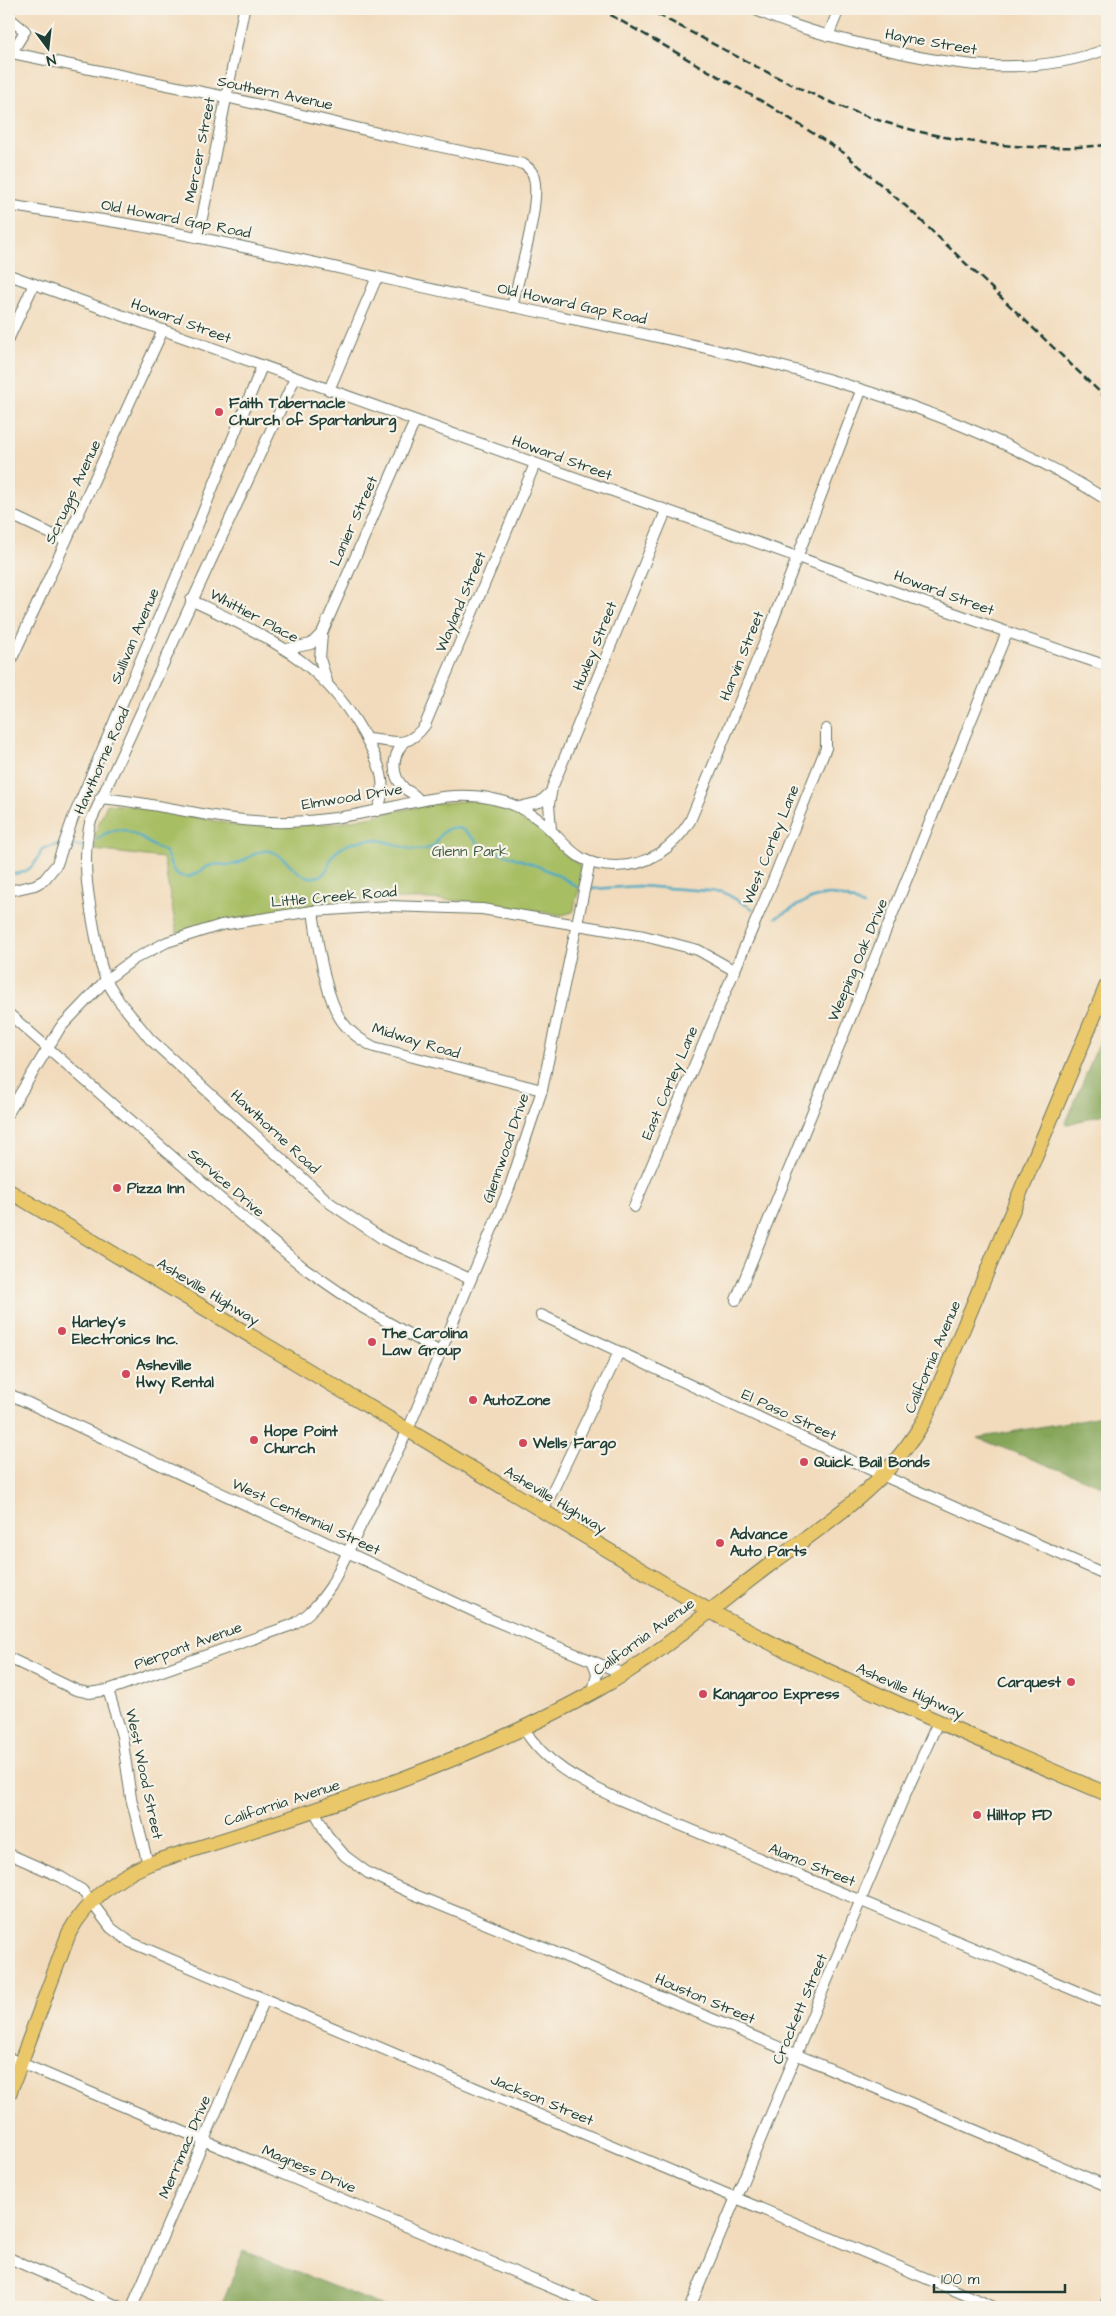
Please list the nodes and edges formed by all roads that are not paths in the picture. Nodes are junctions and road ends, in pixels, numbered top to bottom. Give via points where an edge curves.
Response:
1 (244, 9) edge
2 (754, 9) edge
3 (839, 9) edge
4 (9, 18) edge
5 (828, 36) junction
6 (1107, 49) edge
7 (10, 56) edge
8 (226, 97) junction
9 (9, 205) edge
10 (198, 238) junction
11 (9, 275) edge
12 (377, 277) junction
13 (34, 284) junction
14 (512, 307) junction
15 (163, 330) junction
16 (9, 338) edge
17 (262, 366) junction
18 (295, 378) junction
19 (329, 390) junction
20 (861, 391) junction
21 (415, 421) junction
22 (535, 464) junction
23 (1107, 500) edge
24 (666, 511) junction
25 (9, 514) edge
26 (66, 541) junction
27 (798, 557) junction
28 (191, 600) junction
29 (1007, 632) junction
30 (322, 633) junction
31 (287, 649) junction
32 (9, 665) edge
33 (1107, 666) edge
34 (328, 684) junction
35 (826, 729) dead end
36 (366, 739) junction
37 (403, 743) junction
38 (551, 792) junction
39 (100, 798) junction
40 (419, 801) junction
41 (519, 808) junction
42 (377, 811) junction
43 (551, 830) junction
44 (590, 862) junction
45 (9, 891) edge
46 (313, 911) junction
47 (576, 926) junction
48 (735, 971) junction
49 (106, 980) junction
50 (1107, 985) edge
51 (9, 1014) edge
52 (47, 1046) junction
53 (542, 1090) junction
54 (9, 1112) edge
55 (9, 1191) edge
56 (634, 1207) dead end
57 (470, 1279) junction
58 (736, 1300) dead end
59 (541, 1315) dead end
60 (440, 1352) junction
61 (619, 1352) junction
62 (9, 1394) edge
63 (408, 1432) junction
64 (884, 1476) junction
65 (543, 1511) junction
66 (346, 1553) junction
67 (1107, 1575) edge
68 (708, 1610) junction
69 (9, 1658) edge
70 (593, 1662) junction
71 (624, 1674) junction
72 (108, 1690) junction
73 (593, 1692) junction
74 (938, 1722) junction
75 (523, 1727) junction
76 (1107, 1794) edge
77 (314, 1810) junction
78 (9, 1854) edge
79 (148, 1864) junction
80 (92, 1901) junction
81 (861, 1901) junction
82 (265, 1999) junction
83 (1107, 2004) edge
84 (797, 2054) junction
85 (15, 2061) edge
86 (9, 2094) edge
87 (204, 2140) junction
88 (1107, 2186) edge
89 (736, 2198) junction
90 (9, 2258) edge
91 (1107, 2300) edge
92 (120, 2307) edge
93 (132, 2307) edge
94 (597, 2307) edge
95 (690, 2307) edge
96 (994, 2307) edge
97 (1104, 2307) edge

1 - 8 street, Mercer Street
2 - 5 street, Hayne Street via 790,25
3 - 5 street
4 - 7 street via 25,31
5 - 6 street, Hayne Street via 945,63 982,67 1035,66
7 - 8 street, Southern Avenue
8 - 10 street, Mercer Street
8 - 14 street, Southern Avenue via 399,138 519,162 529,169 534,178 535,200
9 - 10 street, Old Howard Gap Road via 110,220
10 - 12 street, Old Howard Gap Road
11 - 13 street, Howard Street
12 - 14 street, Old Howard Gap Road
12 - 19 street
13 - 15 street, Howard Street
13 - 16 street
14 - 20 street, Old Howard Gap Road via 684,344
15 - 17 street, Howard Street
15 - 26 street, Scruggs Avenue
17 - 18 street, Howard Street
17 - 45 street, Sullivan Avenue via 73,818 57,864 44,880
18 - 19 street, Howard Street
18 - 28 street, Hawthorne Road
19 - 21 street, Howard Street
20 - 23 street, Old Howard Gap Road via 1003,442
20 - 27 street, Harvin Street
21 - 22 street, Howard Street
21 - 30 street, Lanier Street
22 - 24 street, Howard Street
22 - 37 street, Wayland Street via 425,725
24 - 27 street, Howard Street
24 - 38 street, Huxley Street
25 - 26 street
26 - 32 street, Scruggs Avenue
27 - 29 street, Howard Street
27 - 44 street, Harvin Street via 683,832 664,851 641,862 615,866
28 - 31 street, Whittier Place
28 - 39 street, Hawthorne Road
29 - 33 street, Howard Street
29 - 58 street, Weeping Oak Drive
30 - 31 street via 311,644
30 - 34 street, Lanier Street via 320,659
31 - 34 street, Whittier Place
34 - 36 street, Whittier Place via 350,711
35 - 48 street, West Corley Lane via 826,748
36 - 37 street
36 - 42 street, Whittier Place via 384,782
37 - 40 street via 395,761 396,775 404,788
38 - 41 street via 540,802
38 - 43 street, Huxley Street
39 - 42 street, Elmwood Drive via 261,822 311,821
39 - 49 street, Hawthorne Road via 90,823 85,855
40 - 41 street, Elmwood Drive via 446,796 474,796 499,800
40 - 42 street, Elmwood Drive
41 - 43 street, Elmwood Drive
43 - 44 street, Elmwood Drive via 571,852
44 - 47 street, Glennwood Drive
46 - 47 street, Little Creek Road via 388,906 451,907 513,913
46 - 49 street, Little Creek Road via 236,922 185,935 150,950
46 - 53 street, Midway Road via 334,1007 350,1031 383,1050
47 - 48 street, Little Creek Road via 644,936 698,950
47 - 53 street, Glennwood Drive
48 - 56 street, East Corley Lane
49 - 52 street, Little Creek Road via 74,1011
49 - 57 street, Hawthorne Road via 118,1001 154,1043 330,1203 383,1240
50 - 64 main road, California Avenue via 926,1417
51 - 52 street, Service Drive
52 - 54 street, Little Creek Road
52 - 60 street, Service Drive via 303,1267
53 - 57 street, Glennwood Drive via 510,1186
55 - 63 main road, Asheville Highway
57 - 60 street, Glennwood Drive
59 - 61 street, El Paso Street
60 - 63 street, Glennwood Drive
61 - 64 street, El Paso Street
61 - 65 street
62 - 66 street, West Centennial Street
63 - 65 main road, Asheville Highway
63 - 66 street, Pierpont Avenue
64 - 67 street, El Paso Street
64 - 68 main road, California Avenue
65 - 68 main road, Asheville Highway
66 - 70 street, West Centennial Street
66 - 72 street, Pierpont Avenue via 320,1603 302,1619
68 - 71 main road, California Avenue
68 - 74 main road, Asheville Highway via 768,1643
69 - 72 street, Pierpont Avenue via 76,1690 89,1693
70 - 71 street, West Centennial Street
70 - 73 street via 597,1673
71 - 73 main road, California Avenue
72 - 79 street, West Wood Street via 122,1736 131,1798
73 - 75 main road, California Avenue
74 - 76 main road, Asheville Highway
74 - 81 street, Crockett Street
75 - 77 main road, California Avenue via 406,1778
75 - 81 street, Alamo Street via 545,1757 590,1786
77 - 79 main road, California Avenue
77 - 84 street, Houston Street via 335,1846 368,1872 413,1894
78 - 80 street via 61,1877 82,1890
79 - 80 main road, California Avenue via 120,1878
80 - 82 street, Jackson Street via 112,1928 130,1942
80 - 85 main road, California Avenue via 79,1914 69,1933
81 - 83 street, Alamo Street
81 - 84 street, Crockett Street
82 - 87 street, Merrimac Drive
82 - 89 street, Jackson Street
84 - 88 street, Houston Street
84 - 89 street, Crockett Street
85 - 86 main road, California Avenue
85 - 87 street, Magness Drive
87 - 93 street, Merrimac Drive
87 - 94 street, Magness Drive
89 - 95 street, Crockett Street
89 - 96 street, Jackson Street
90 - 92 street
91 - 97 street

